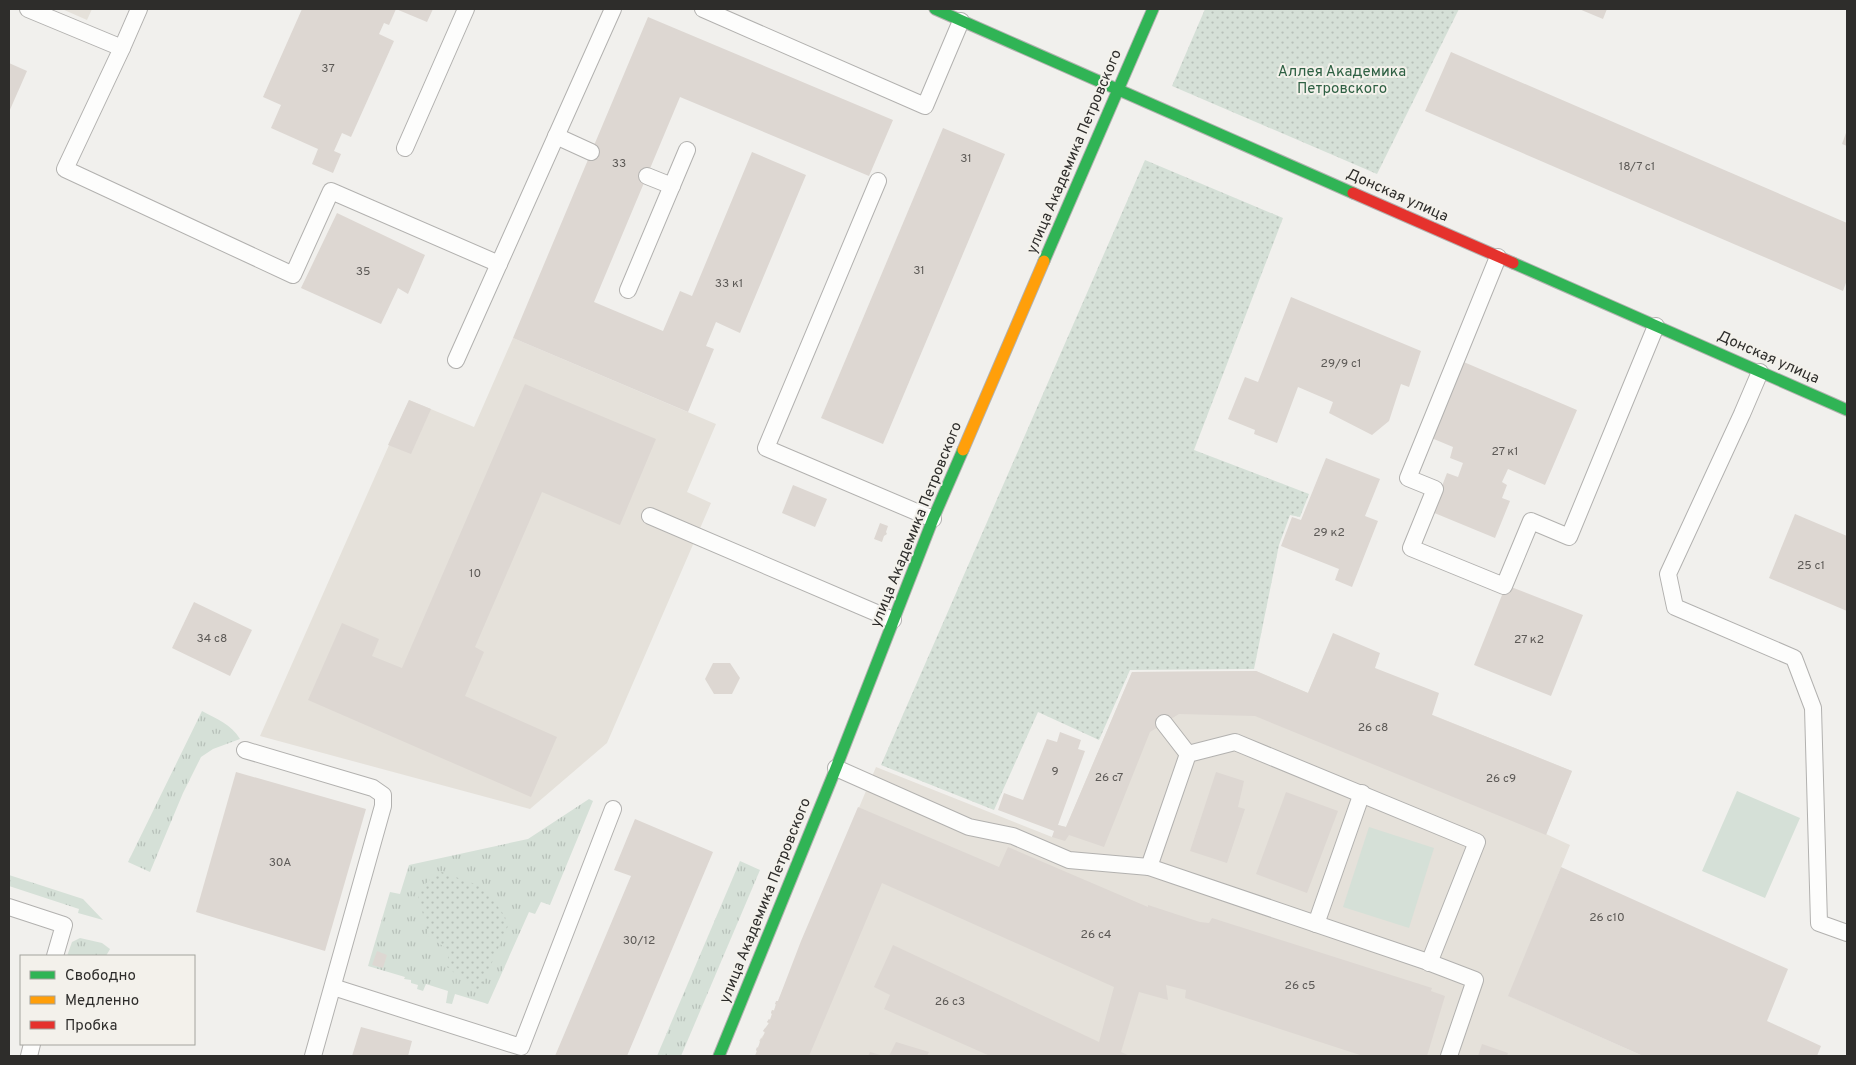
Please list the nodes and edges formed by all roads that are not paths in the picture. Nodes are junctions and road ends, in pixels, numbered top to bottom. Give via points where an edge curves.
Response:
1 (28, 9) edge
2 (139, 9) edge
3 (466, 9) edge
4 (613, 9) edge
5 (703, 9) edge
6 (934, 9) edge
7 (1153, 9) edge
8 (961, 21) junction
9 (122, 48) junction
10 (1118, 90) junction
11 (556, 136) junction
12 (405, 148) dead end
13 (687, 150) dead end
14 (591, 152) dead end
15 (647, 176) dead end
16 (878, 181) dead end
17 (672, 186) junction
18 (1498, 257) junction
19 (499, 264) junction
20 (628, 290) dead end
21 (1656, 326) junction
22 (456, 360) dead end
23 (1760, 372) junction
24 (1847, 410) edge
25 (650, 516) dead end
26 (933, 519) junction
27 (893, 620) junction
28 (1164, 723) dead end
29 (245, 750) dead end
30 (1188, 754) junction
31 (836, 768) junction
32 (1362, 793) junction
33 (613, 809) dead end
34 (1149, 867) junction
35 (9, 907) edge
36 (1316, 924) junction
37 (1847, 933) edge
38 (55, 955) edge
39 (1429, 963) junction
40 (334, 987) junction
41 (313, 1056) edge
42 (719, 1056) edge
43 (1450, 1056) edge

1 - 9 lane
2 - 9 lane
3 - 12 lane
4 - 11 lane
5 - 8 lane via 925,106
6 - 8 street, Донская улица
7 - 10 street, улица Академика Петровского
8 - 10 street, Донская улица
9 - 19 lane via 65,169 293,275 331,191
10 - 18 street, Донская улица
10 - 26 street, улица Академика Петровского
11 - 14 lane
11 - 19 lane
13 - 17 lane
15 - 17 lane
16 - 26 lane via 766,448
17 - 20 lane
18 - 21 street, Донская улица
18 - 21 lane via 1408,478 1435,489 1411,548 1504,586 1531,521 1569,537
19 - 22 lane
21 - 23 street, Донская улица
23 - 24 street, Донская улица
23 - 37 lane via 1668,574 1675,607 1794,658 1813,708 1819,923
25 - 27 lane
26 - 27 street, улица Академика Петровского
27 - 31 street, улица Академика Петровского
28 - 30 lane
29 - 40 lane via 373,788 383,795 383,806
30 - 32 lane via 1235,742
30 - 34 lane
31 - 34 lane via 968,826 1013,836 1069,860
31 - 42 street, улица Академика Петровского
32 - 36 lane
32 - 39 lane via 1478,842
33 - 40 lane via 521,1047
34 - 36 lane
35 - 38 lane via 64,925
36 - 39 lane
39 - 43 lane via 1476,980
40 - 41 lane

